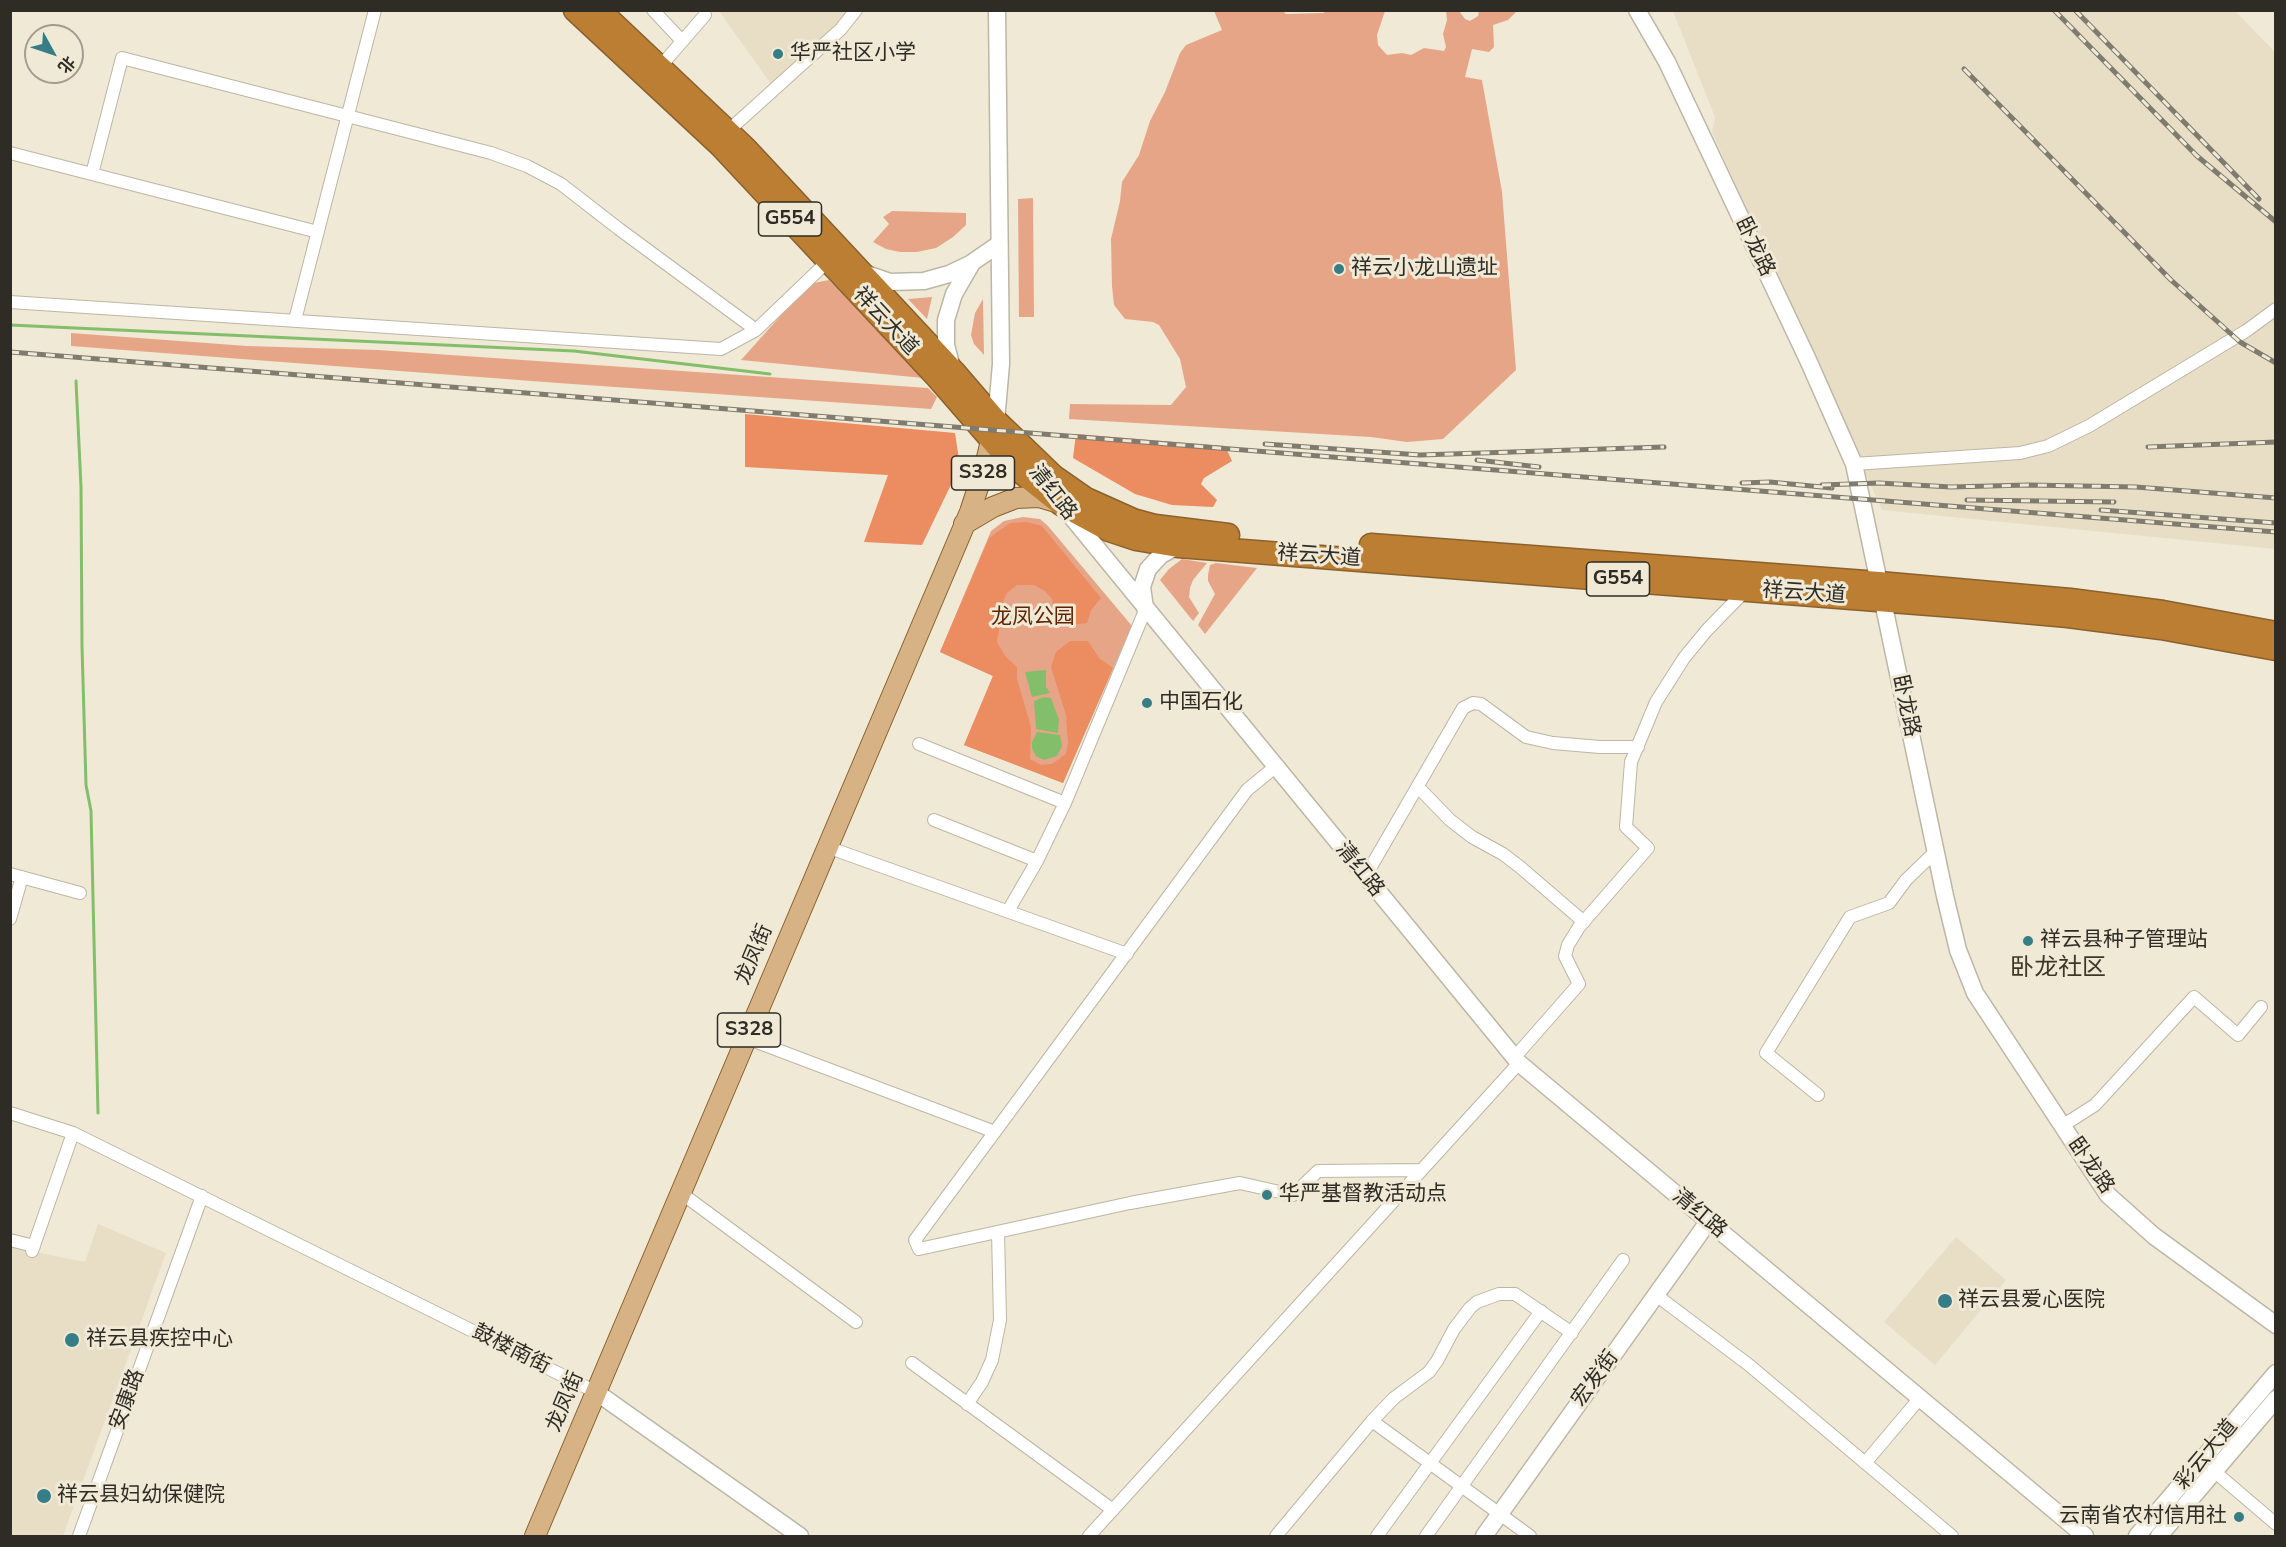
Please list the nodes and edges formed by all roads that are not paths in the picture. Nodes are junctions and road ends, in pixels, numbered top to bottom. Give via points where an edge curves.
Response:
1 (375, 10) edge
2 (575, 10) edge
3 (599, 10) edge
4 (653, 10) edge
5 (856, 10) edge
6 (997, 10) edge
7 (1637, 10) edge
8 (705, 15) dead end
9 (682, 41) junction
10 (660, 67) junction
11 (348, 116) junction
12 (728, 131) junction
13 (10, 153) edge
14 (92, 174) junction
15 (318, 232) junction
16 (999, 244) junction
17 (828, 261) junction
18 (972, 263) junction
19 (857, 269) junction
20 (10, 302) edge
21 (2276, 309) edge
22 (295, 320) junction
23 (756, 330) junction
24 (954, 372) junction
25 (994, 431) junction
26 (1854, 464) junction
27 (1061, 504) junction
28 (964, 524) junction
29 (1178, 546) junction
30 (1747, 590) junction
31 (1881, 592) junction
32 (1146, 609) junction
33 (2276, 633) edge
34 (2276, 649) edge
35 (919, 744) dead end
36 (1638, 747) junction
37 (1275, 768) junction
38 (1418, 787) junction
39 (1065, 804) junction
40 (934, 820) dead end
41 (827, 847) junction
42 (1935, 852) junction
43 (1037, 861) junction
44 (16, 875) edge
45 (1365, 877) junction
46 (80, 893) dead end
47 (1008, 911) junction
48 (10, 919) edge
49 (1584, 922) junction
50 (1127, 954) junction
51 (2261, 1007) dead end
52 (746, 1038) junction
53 (1517, 1061) junction
54 (1818, 1095) dead end
55 (10, 1113) edge
56 (2062, 1126) junction
57 (73, 1132) junction
58 (995, 1132) junction
59 (1422, 1170) junction
60 (681, 1193) junction
61 (202, 1196) junction
62 (1708, 1222) junction
63 (998, 1232) junction
64 (10, 1240) edge
65 (1623, 1260) dead end
66 (1656, 1295) junction
67 (1541, 1311) junction
68 (856, 1322) dead end
69 (2276, 1325) edge
70 (1572, 1333) junction
71 (912, 1363) dead end
72 (2276, 1373) edge
73 (596, 1392) junction
74 (1920, 1398) junction
75 (2276, 1400) edge
76 (967, 1404) junction
77 (1372, 1420) junction
78 (1430, 1463) junction
79 (1865, 1463) junction
80 (2215, 1472) junction
81 (1462, 1486) junction
82 (1113, 1510) junction
83 (1500, 1514) junction
84 (2276, 1524) edge
85 (79, 1536) edge
86 (535, 1536) edge
87 (800, 1536) edge
88 (1089, 1536) edge
89 (1276, 1536) edge
90 (1377, 1536) edge
91 (1426, 1536) edge
92 (1484, 1536) edge
93 (1530, 1536) edge
94 (1952, 1536) edge
95 (2085, 1536) edge
96 (2137, 1536) edge
97 (2159, 1536) edge

1 - 11 street
2 - 17 highway, 祥云大道 / G554 via 720,145
3 - 10 highway, 祥云大道 / G554
4 - 9 street
5 - 12 street via 841,29
6 - 16 main road
7 - 26 main road, 卧龙路 via 1667,62
8 - 9 street
9 - 10 street
10 - 12 highway, 祥云大道 / G554
11 - 14 street via 122,58
11 - 15 street
11 - 23 street via 527,166 561,184
12 - 19 highway, 祥云大道 / G554
13 - 14 street
14 - 15 street
15 - 22 street
16 - 18 main road
16 - 25 main road via 1001,364
17 - 23 street
17 - 25 highway, 祥云大道 / G554 via 938,378
18 - 19 main road via 941,277 907,283 881,280
18 - 24 main road via 954,294 946,320 946,345
19 - 24 highway, 祥云大道 / G554
20 - 22 street
21 - 26 street via 2098,420 2048,446 2020,453
22 - 23 street via 721,349
24 - 25 highway, 祥云大道 / G554
25 - 27 highway, 祥云大道 / G554 via 1017,469
25 - 28 main road, 龙凤街 / S328
25 - 31 highway, 祥云大道 / G554 via 1072,490 1106,510 1155,526
26 - 31 main road, 卧龙路
27 - 28 main road via 1039,497 1016,498
27 - 29 highway, 祥云大道 / G554 via 1128,537
27 - 32 main road, 清红路
28 - 41 main road, 龙凤街 / S328
29 - 30 highway, 祥云大道 / G554
29 - 32 main road via 1156,559 1146,573 1142,587
30 - 31 highway, 祥云大道 / G554
30 - 36 street via 1684,658 1656,702
31 - 33 highway, 祥云大道 / G554 via 2122,606
31 - 34 highway, 祥云大道 / G554 via 2110,621
31 - 42 main road, 卧龙路
32 - 37 main road, 清红路
32 - 39 street
35 - 39 street
36 - 38 street via 1553,743 1526,737 1494,711 1473,703 1463,708
36 - 49 street via 1631,762 1626,827 1647,848
37 - 45 main road, 清红路
37 - 50 street via 1247,790
38 - 45 street
38 - 49 street via 1450,820 1503,854
39 - 43 street
40 - 43 street
41 - 47 street
41 - 52 main road, 龙凤街 / S328
42 - 54 street via 1889,903 1850,917 1766,1053
42 - 56 main road, 卧龙路 via 1970,984
43 - 47 street
44 - 46 street
44 - 48 street
45 - 53 main road, 清红路
47 - 50 street
49 - 53 street via 1565,956 1579,984
50 - 58 street
51 - 56 street via 2238,1035 2194,997 2095,1105
52 - 58 street
52 - 60 main road, 龙凤街 / S328
53 - 59 street
53 - 62 main road, 清红路
55 - 57 street, 鼓楼南街
56 - 69 main road, 卧龙路 via 2119,1206
57 - 61 street, 鼓楼南街
57 - 64 street via 33,1248
58 - 63 street via 915,1240 919,1249
59 - 63 street via 1318,1171 1293,1195 1240,1183
59 - 82 street
60 - 68 street
60 - 73 main road, 龙凤街 / S328
61 - 73 street, 鼓楼南街
61 - 85 street, 安康路
62 - 66 main road, 宏发街
62 - 74 main road, 清红路
63 - 76 street via 1000,1320 992,1360
65 - 70 street
66 - 79 street via 1749,1365
66 - 83 main road, 宏发街
67 - 70 street
67 - 77 street via 1507,1293 1477,1302 1454,1329 1429,1372
67 - 78 street
70 - 81 street
71 - 76 street
72 - 96 main road, 彩云大道
73 - 86 main road, 龙凤街 / S328
73 - 87 main road, 鼓楼南街
74 - 79 street
74 - 95 main road, 清红路
75 - 80 main road, 彩云大道
76 - 82 street
77 - 78 street
77 - 89 street
78 - 81 street
78 - 90 street
79 - 94 street
80 - 84 street
80 - 97 main road, 彩云大道
81 - 83 street
81 - 91 street
82 - 88 street
83 - 92 main road, 宏发街
83 - 93 street

